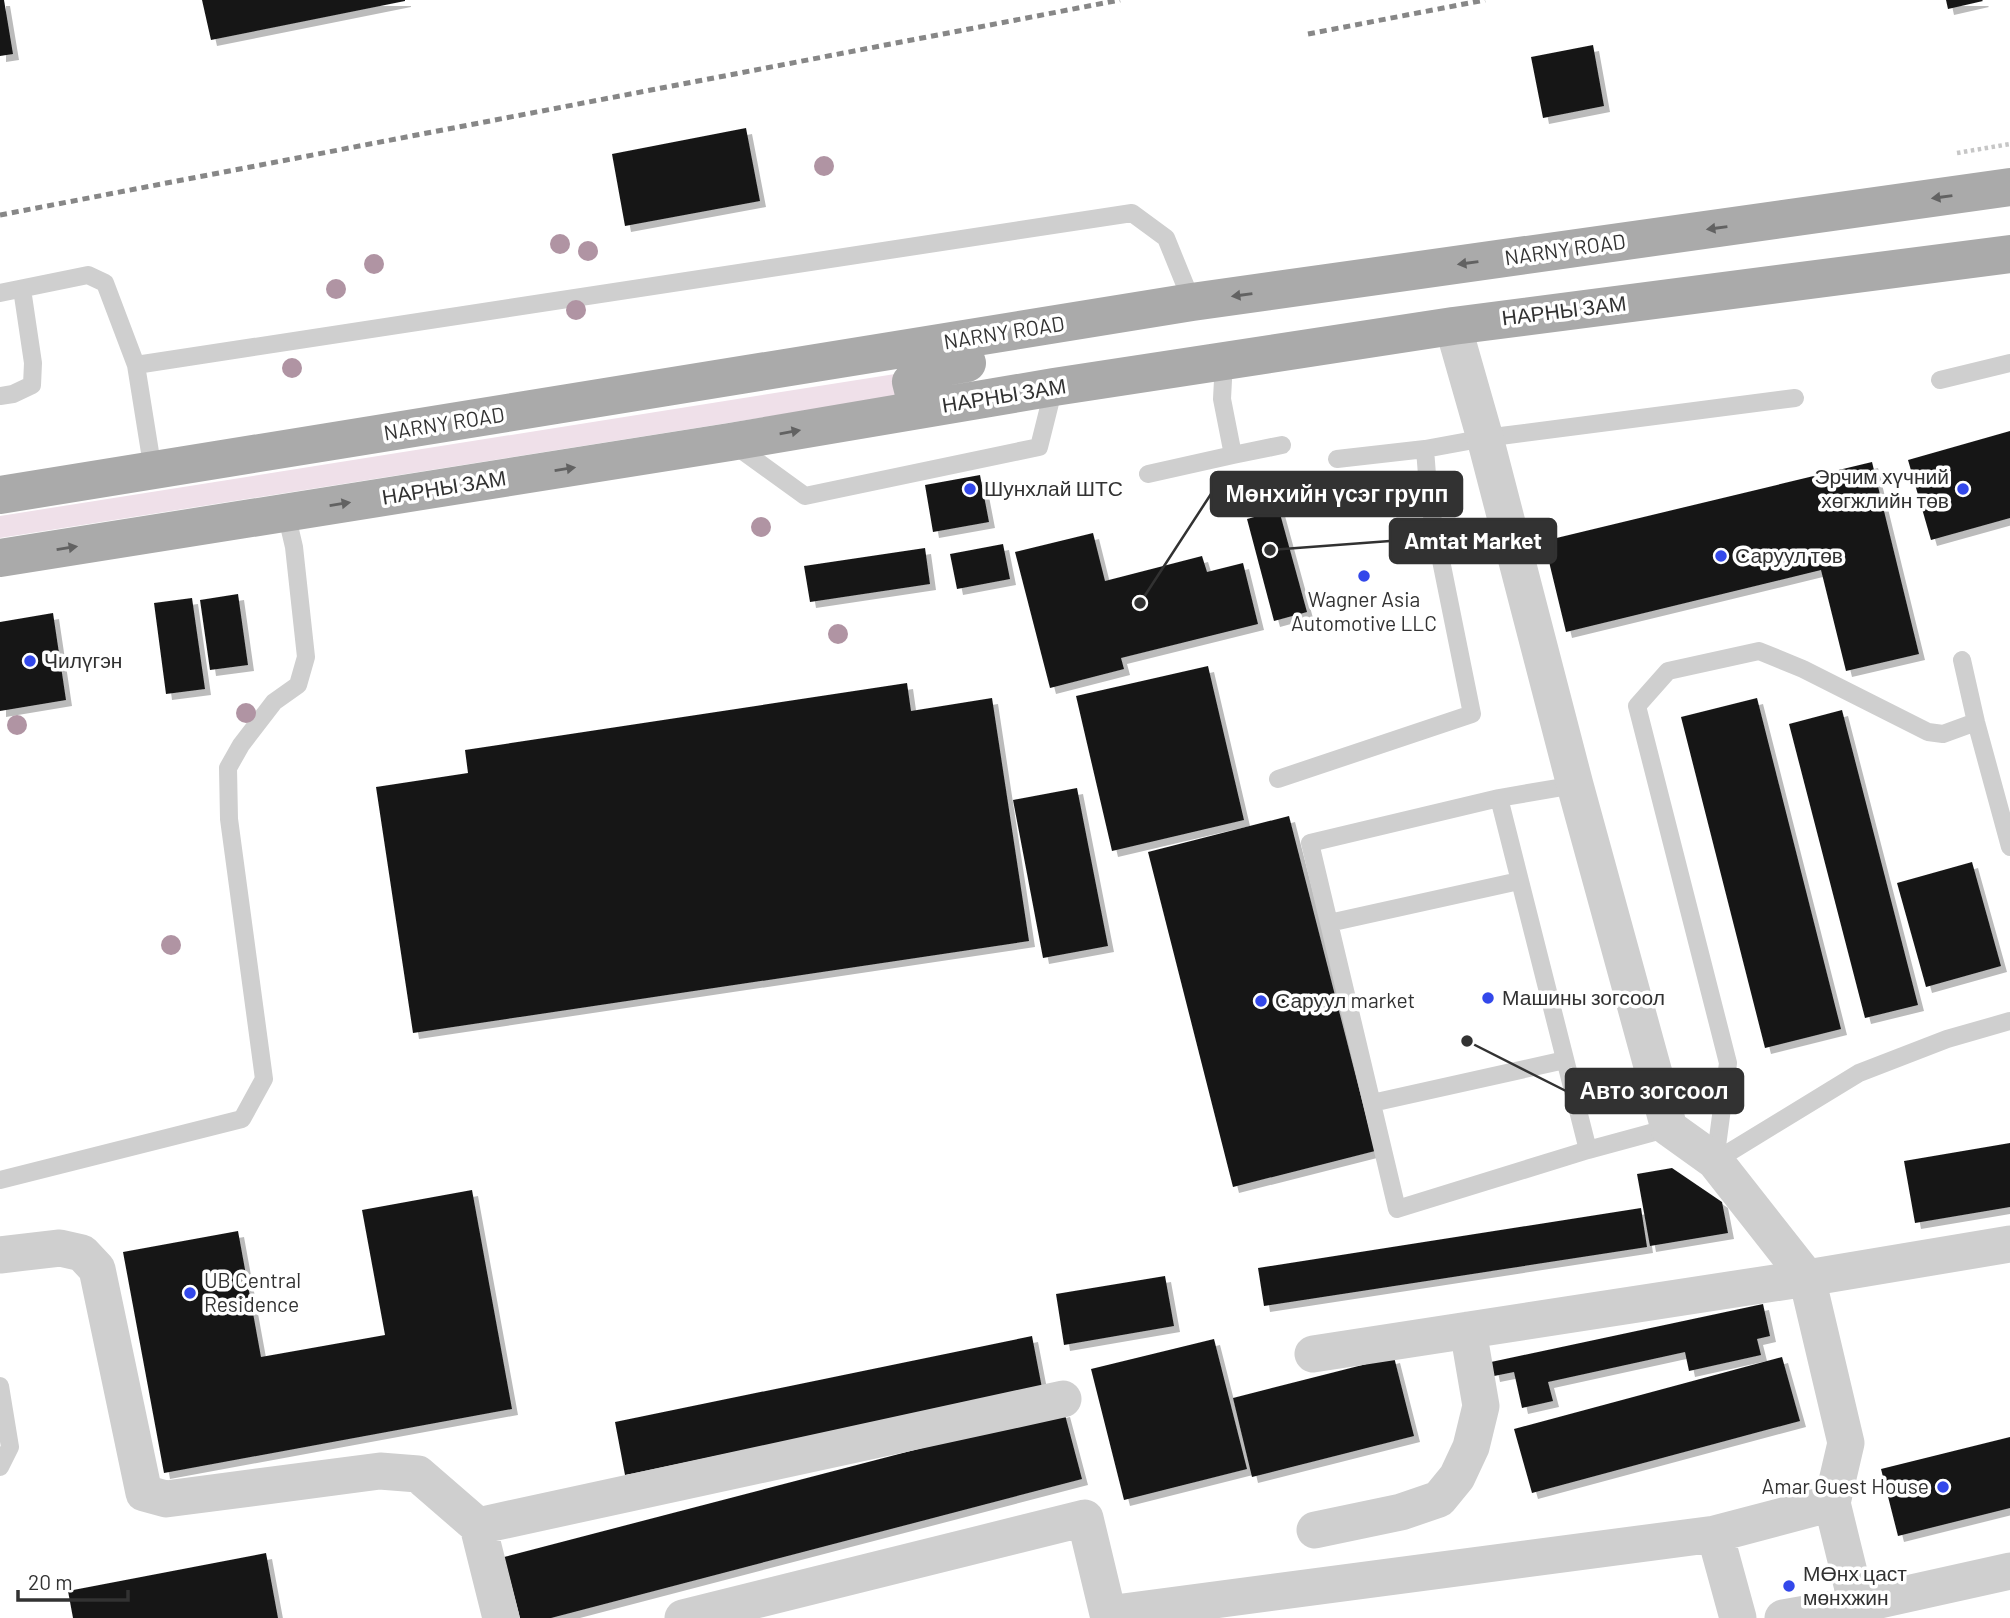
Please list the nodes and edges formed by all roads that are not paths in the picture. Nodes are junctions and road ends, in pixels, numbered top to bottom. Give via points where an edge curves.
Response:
1 (2010, 187) edge
2 (2010, 254) edge
3 (22, 289) junction
4 (0, 293) edge
5 (1192, 302) junction
6 (1069, 323) junction
7 (1453, 326) junction
8 (1224, 361) junction
9 (2010, 363) edge
10 (136, 365) junction
11 (1940, 380) dead end
12 (1054, 387) junction
13 (0, 396) edge
14 (1795, 398) dead end
15 (953, 404) junction
16 (1485, 438) junction
17 (730, 442) junction
18 (1282, 445) dead end
19 (1426, 449) junction
20 (1233, 455) junction
21 (1337, 459) dead end
22 (153, 471) junction
23 (1148, 474) dead end
24 (0, 495) edge
25 (286, 513) junction
26 (0, 558) edge
27 (1962, 660) dead end
28 (1976, 722) junction
29 (1278, 779) dead end
30 (1574, 786) junction
31 (1499, 799) junction
32 (2010, 848) edge
33 (1520, 881) junction
34 (1329, 923) junction
35 (2010, 1021) edge
36 (1565, 1060) junction
37 (1371, 1103) junction
38 (1668, 1128) junction
39 (1588, 1150) junction
40 (1715, 1161) junction
41 (0, 1180) edge
42 (2010, 1244) edge
43 (0, 1255) edge
44 (1807, 1278) junction
45 (1468, 1330) junction
46 (1313, 1354) dead end
47 (0, 1386) edge
48 (1063, 1399) dead end
49 (0, 1467) edge
50 (1832, 1503) junction
51 (478, 1526) junction
52 (1315, 1530) dead end
53 (1715, 1534) junction
54 (2010, 1571) edge
55 (1857, 1605) junction
56 (501, 1618) edge
57 (683, 1618) edge
58 (1738, 1618) edge
59 (1783, 1618) edge

1 -> 5 main road, NARNY ROAD
2 - 7 main road, НАРНЫ ЗАМ
3 - 4 lane
3 - 10 lane via 88,275 106,283
3 - 13 lane via 32,385
5 - 6 main road, NARNY ROAD
5 - 10 lane via 1166,238 1132,213
6 - 15 main road via 1001,356 921,371 911,382 914,394 925,400
6 - 22 main road, NARNY ROAD
7 - 8 main road, НАРНЫ ЗАМ
7 - 16 street
8 - 12 main road, НАРНЫ ЗАМ
8 - 20 lane via 1222,399
9 - 11 lane
10 - 22 lane
12 - 15 main road, НАРНЫ ЗАМ
12 - 17 lane via 1039,447 805,496
14 - 16 lane
17 -> 15 main road, НАРНЫ ЗАМ
16 - 19 lane
16 - 30 street
25 -> 17 main road, НАРНЫ ЗАМ
18 - 20 lane
19 - 21 lane
19 - 29 lane via 1429,501 1472,714
20 - 23 lane
22 - 24 main road, NARNY ROAD
26 -> 25 main road, НАРНЫ ЗАМ
25 - 41 lane via 306,657 298,685 274,702 228,768 229,819 264,1079 242,1119
27 - 28 lane
28 - 32 lane
28 - 40 lane via 1943,734 1928,732 1759,651 1668,671 1637,706 1728,1063
30 - 31 lane
30 - 38 street
31 - 33 lane
31 - 34 lane via 1310,843
33 - 34 lane
33 - 36 lane
34 - 37 lane
35 - 40 lane via 1859,1073
36 - 37 lane
36 - 39 lane
37 - 39 lane via 1397,1209
38 - 39 lane
38 - 40 street
40 - 44 street
42 - 44 street
43 - 51 street via 60,1248 82,1252 97,1269 144,1493 166,1499 380,1471 418,1475
44 - 45 street
44 - 50 street via 1846,1443
45 - 46 street
45 - 52 street via 1481,1406 1471,1447 1457,1477 1439,1499
47 - 49 lane via 10,1447
48 - 51 street
50 - 53 street
50 - 55 street
51 - 56 street
53 - 57 street via 1108,1614 1085,1518
53 - 58 street
54 - 55 street
55 - 59 street

